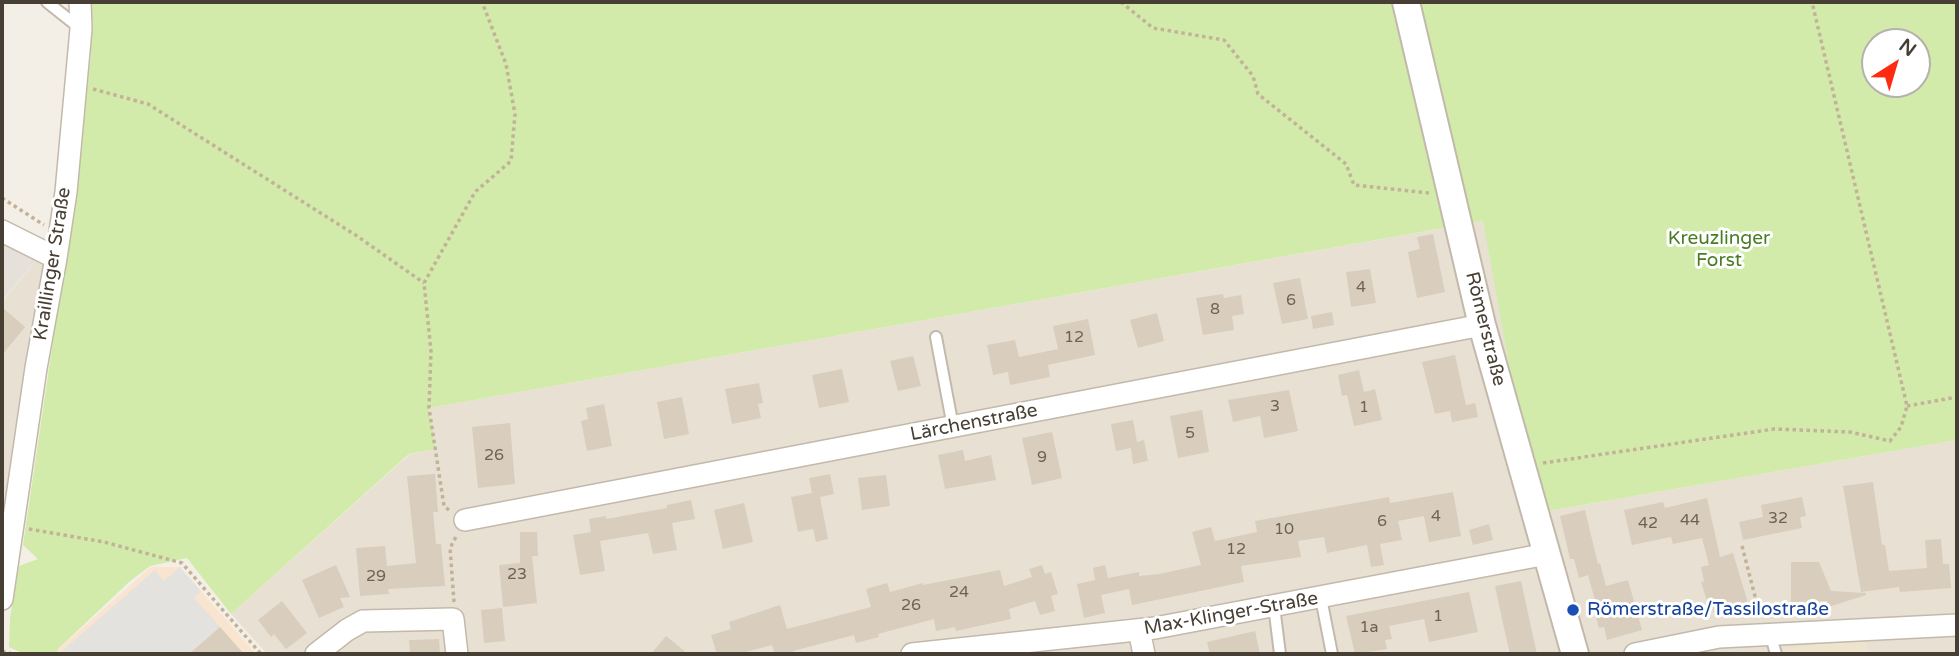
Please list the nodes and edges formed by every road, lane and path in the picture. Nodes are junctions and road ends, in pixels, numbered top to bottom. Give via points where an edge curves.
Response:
1 (47, 2) edge
2 (80, 2) edge
3 (482, 2) edge
4 (1121, 2) edge
5 (1406, 2) edge
6 (1812, 2) edge
7 (81, 29) junction
8 (77, 84) junction
9 (1453, 196) junction
10 (2, 198) edge
11 (2, 231) edge
12 (60, 235) junction
13 (56, 258) junction
14 (424, 283) junction
15 (1482, 325) junction
16 (936, 337) dead end
17 (1957, 397) edge
18 (1907, 406) junction
19 (953, 427) junction
20 (1521, 466) junction
21 (465, 520) junction
22 (8, 521) edge
23 (1742, 546) dead end
24 (1546, 554) junction
25 (1321, 598) junction
26 (2, 599) edge
27 (1274, 606) junction
28 (453, 619) junction
29 (1957, 625) edge
30 (1139, 630) junction
31 (1763, 633) junction
32 (2, 651) edge
33 (12, 654) edge
34 (261, 654) edge
35 (316, 654) edge
36 (457, 654) edge
37 (913, 654) edge
38 (1144, 654) edge
39 (1280, 654) edge
40 (1332, 654) edge
41 (1575, 654) edge
42 (1635, 654) edge
43 (1776, 654) edge

1 - 7 lane
2 - 7 street, Kraillinger Straße
3 - 14 path via 506,64 513,101 511,161 475,192
4 - 9 path via 1153,28 1224,40 1253,76 1258,94 1346,164 1354,185
5 - 9 street, Römerstraße
6 - 18 path
7 - 8 street, Kraillinger Straße
8 - 12 street, Kraillinger Straße
8 - 14 path via 148,104
9 - 15 street, Römerstraße
10 - 12 path
11 - 13 street
12 - 13 street, Kraillinger Straße
13 - 22 street, Kraillinger Straße
14 - 21 path via 431,351 429,408 444,506
15 - 19 street, Lärchenstraße
15 - 20 street, Römerstraße
16 - 19 lane
17 - 18 path
18 - 20 path via 1901,427 1890,441 1850,432 1774,429
19 - 21 street, Lärchenstraße
20 - 24 street, Römerstraße
21 - 28 path via 450,548
22 - 26 street, Kraillinger Straße
22 - 34 path via 182,563
23 - 31 path via 1757,604 1749,613
24 - 25 street, Max-Klinger-Straße
24 - 41 street, Römerstraße
25 - 27 street, Max-Klinger-Straße
25 - 40 lane
27 - 30 street, Max-Klinger-Straße
27 - 39 lane
28 - 35 street via 363,621
28 - 36 street
29 - 31 street
30 - 37 street, Max-Klinger-Straße
30 - 38 street
31 - 42 street
31 - 43 lane
32 - 33 path

